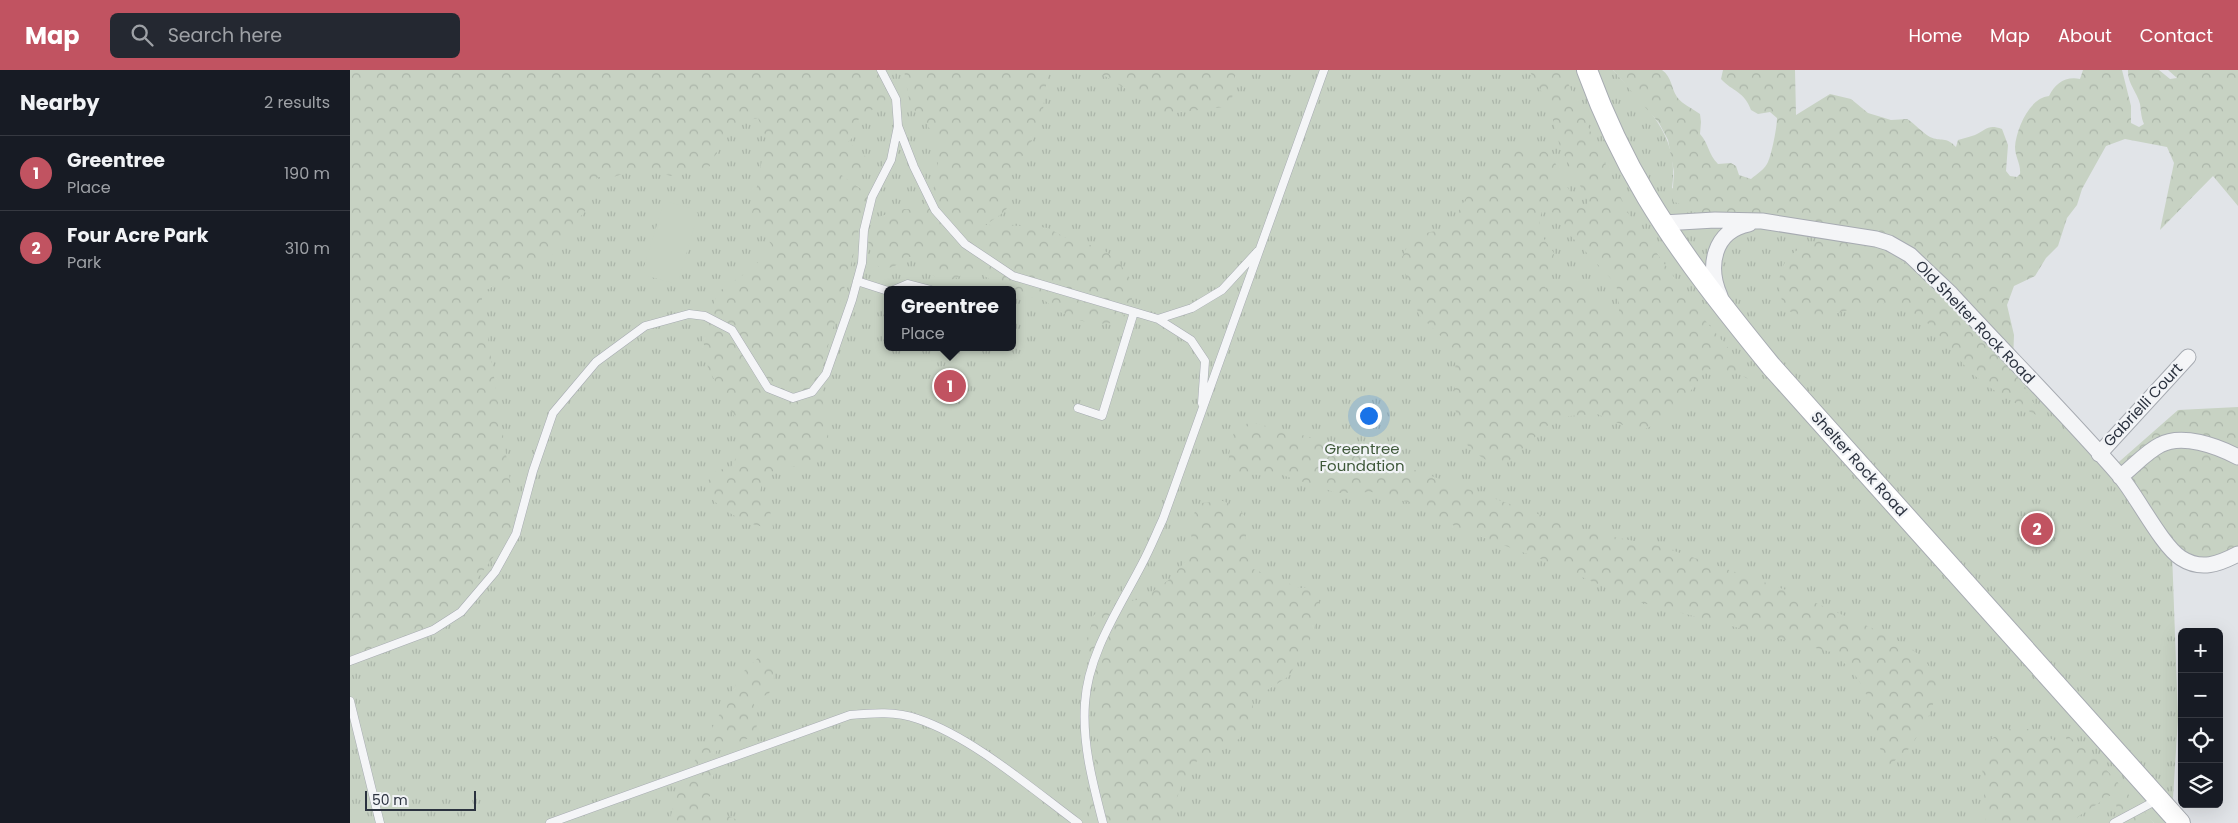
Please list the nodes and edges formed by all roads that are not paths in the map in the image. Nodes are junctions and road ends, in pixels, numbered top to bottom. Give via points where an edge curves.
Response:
1 (881, 70) edge
2 (1324, 70) edge
3 (1587, 70) edge
4 (898, 126) junction
5 (1762, 221) junction
6 (1663, 223) junction
7 (1260, 249) junction
8 (857, 281) junction
9 (903, 286) edge
10 (916, 286) edge
11 (884, 290) edge
12 (1727, 311) junction
13 (1134, 312) junction
14 (1158, 319) junction
15 (2188, 357) dead end
16 (1078, 408) dead end
17 (1201, 413) junction
18 (2099, 454) junction
19 (2238, 456) edge
20 (2120, 477) junction
21 (2238, 554) edge
22 (350, 660) edge
23 (350, 701) edge
24 (2159, 799) junction
25 (380, 823) edge
26 (550, 823) edge
27 (1078, 823) edge
28 (1103, 823) edge
29 (2114, 823) edge
30 (2180, 823) edge

1 - 4 lane via 896,99
2 - 7 lane
3 - 6 main road, Shelter Rock Road via 1631,169
4 - 8 lane via 890,160 872,196
4 - 13 lane via 935,210 964,244 1013,276
5 - 6 street, Old Shelter Rock Road
5 - 12 street via 1730,231 1714,254 1714,280
5 - 18 street, Old Shelter Rock Road via 1876,239 1910,255 1952,294
6 - 12 main road, Shelter Rock Road
7 - 14 lane via 1222,290 1192,308
7 - 17 lane
8 - 11 lane
8 - 22 lane via 826,374 812,392 793,398 768,388 732,330 705,316 689,314 645,326 596,362 553,413 516,534 495,572 461,612 434,630
9 - 10 lane
12 - 24 main road, Shelter Rock Road via 1771,366
13 - 14 lane
13 - 16 lane via 1102,416
14 - 17 lane via 1191,340 1205,361
15 - 18 street, Gabrielli Court
17 - 28 lane via 1163,519 1092,665 1085,703 1088,764
18 - 20 street, Old Shelter Rock Road
19 - 20 street via 2202,443 2172,440 2159,445
20 - 21 street, Old Shelter Rock Road via 2172,552 2182,559 2212,566
23 - 25 lane
24 - 29 lane
24 - 30 main road, Shelter Rock Road
26 - 27 lane via 841,718 882,712 917,718 948,732

